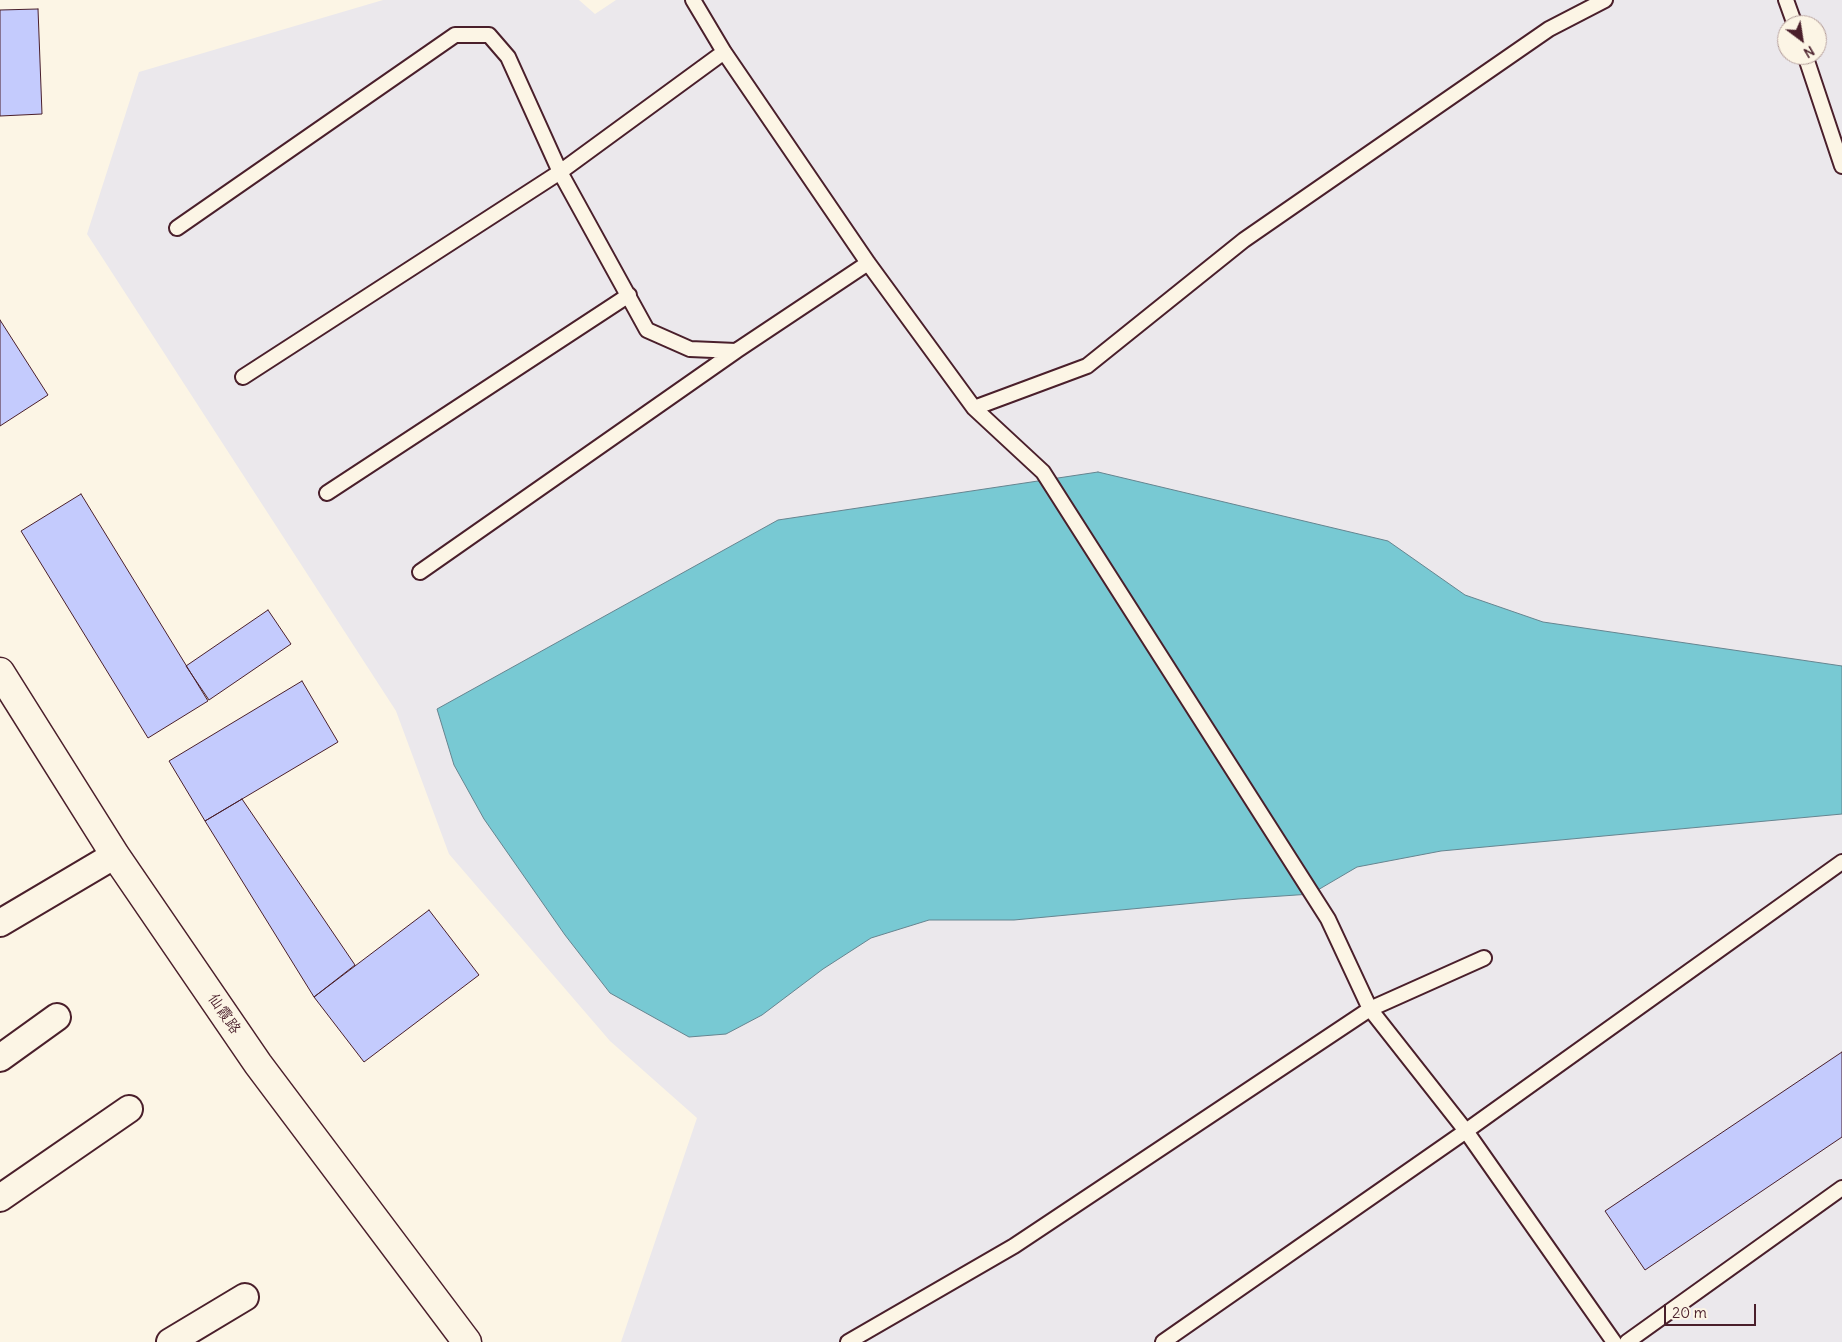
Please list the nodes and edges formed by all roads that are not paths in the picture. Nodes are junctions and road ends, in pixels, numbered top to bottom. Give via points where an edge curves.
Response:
1 (693, 0) edge
2 (1605, 0) edge
3 (1786, 0) edge
4 (1791, 15) edge
5 (724, 52) junction
6 (1808, 65) edge
7 (1842, 166) edge
8 (560, 172) junction
9 (178, 228) dead end
10 (868, 263) junction
11 (628, 295) junction
12 (736, 351) junction
13 (243, 377) dead end
14 (974, 408) junction
15 (327, 494) dead end
16 (420, 572) dead end
17 (0, 672) edge
18 (115, 855) junction
19 (1842, 862) edge
20 (0, 923) edge
21 (1484, 958) dead end
22 (1370, 1009) junction
23 (56, 1017) dead end
24 (0, 1058) edge
25 (129, 1109) dead end
26 (1466, 1131) junction
27 (1842, 1188) edge
28 (0, 1198) edge
29 (245, 1297) dead end
30 (170, 1342) edge
31 (466, 1342) edge
32 (848, 1342) edge
33 (1163, 1342) edge
34 (1614, 1342) edge
35 (1626, 1342) edge

1 - 5 lane
2 - 14 lane via 1549,29 1244,240 1087,366
3 - 4 lane
5 - 8 lane
5 - 10 lane
6 - 7 lane
8 - 9 lane via 508,57 489,36 455,35
8 - 11 lane
8 - 13 lane
10 - 12 lane
10 - 14 lane
11 - 12 lane via 648,330 690,349
11 - 15 lane
12 - 16 lane
14 - 22 lane via 1043,472 1328,919
17 - 18 street, 仙霞路
18 - 20 street
18 - 31 street, 仙霞路 via 258,1064
19 - 26 lane
21 - 22 lane
22 - 26 lane
22 - 32 lane via 1014,1246
23 - 24 street
25 - 28 street
26 - 33 lane
26 - 34 lane
27 - 35 lane
29 - 30 street

